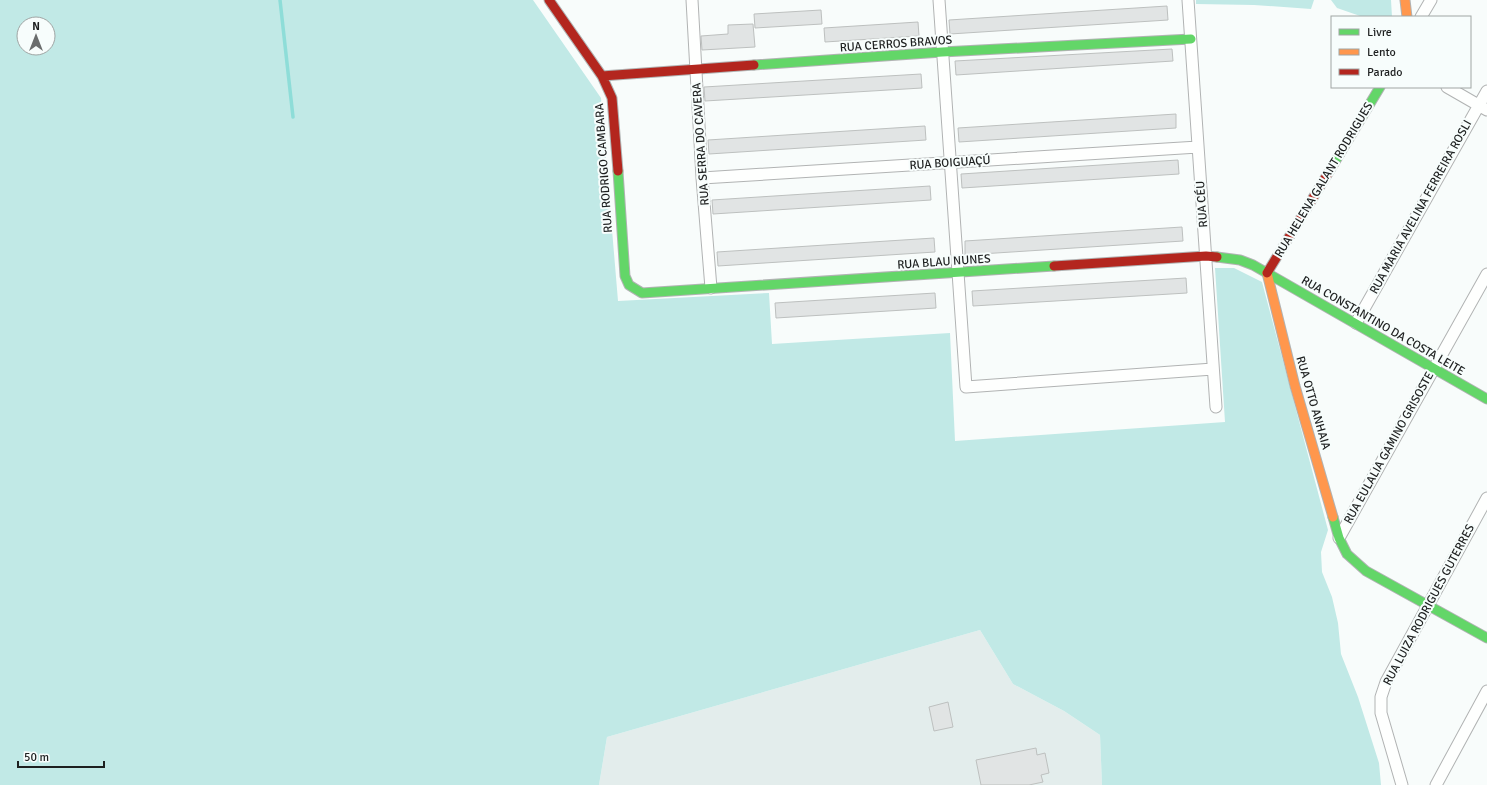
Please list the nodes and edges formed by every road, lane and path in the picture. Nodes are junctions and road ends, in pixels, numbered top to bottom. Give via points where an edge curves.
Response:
1 (549, 0) edge
2 (692, 0) edge
3 (939, 0) edge
4 (1188, 0) edge
5 (1405, 0) edge
6 (1431, 0) edge
7 (1407, 16) edge
8 (1423, 16) edge
9 (1191, 39) junction
10 (942, 52) junction
11 (696, 69) junction
12 (602, 76) junction
13 (1379, 88) edge
14 (1449, 88) edge
15 (1487, 91) edge
16 (1483, 108) edge
17 (1198, 147) junction
18 (950, 163) junction
19 (702, 178) junction
20 (1206, 256) junction
21 (958, 273) junction
22 (1267, 273) junction
23 (1487, 274) edge
24 (625, 280) joint
25 (711, 288) junction
26 (1356, 323) junction
27 (1433, 369) junction
28 (1213, 370) junction
29 (1487, 399) edge
30 (1216, 408) dead end
31 (1487, 498) edge
32 (1339, 538) junction
33 (1427, 606) junction
34 (1487, 638) edge
35 (1487, 691) edge
36 (1402, 785) edge
37 (1436, 785) edge

1 - 12 street, RUA RODRIGO CAMBARA
2 - 11 street, RUA SERRA DO CAVERA
3 - 10 street
4 - 9 street, RUA CÉU
5 - 7 street
6 - 8 street
9 - 10 street, RUA CERROS BRAVOS
9 - 17 street, RUA CÉU
10 - 11 street, RUA CERROS BRAVOS
10 - 18 street
11 - 12 street, RUA CERROS BRAVOS
11 - 19 street, RUA SERRA DO CAVERA
12 - 24 street, RUA RODRIGO CAMBARA via 612,98
13 - 22 street, RUA HELENA GALANT RODRIGUES
14 - 16 street
15 - 16 street, RUA MARIA AVELINA FERREIRA ROSLI
16 - 26 street, RUA MARIA AVELINA FERREIRA ROSLI
17 - 18 street, RUA BOIGUAÇÚ
17 - 20 street, RUA CÉU
18 - 19 street, RUA BOIGUAÇÚ
18 - 21 street
19 - 25 street, RUA SERRA DO CAVERA
20 - 21 street, RUA BLAU NUNES
20 - 22 street, RUA BLAU NUNES via 1240,260
20 - 28 street, RUA CÉU
21 - 25 street, RUA BLAU NUNES
21 - 28 street via 966,387
22 - 26 street, RUA CONSTANTINO DA COSTA LEITE
22 - 32 street, RUA OTTO ANHAIA via 1295,386
23 - 27 street, RUA EULALIA GAMINO GRISOSTE
24 - 25 street, RUA BLAU NUNES via 632,289 642,293
26 - 27 street, RUA CONSTANTINO DA COSTA LEITE
27 - 29 street, RUA CONSTANTINO DA COSTA LEITE
27 - 32 street, RUA EULALIA GAMINO GRISOSTE
28 - 30 street, RUA CÉU
31 - 33 street, RUA LUIZA RODRIGUES GUTERRES
32 - 33 street, RUA OTTO ANHAIA via 1347,554 1366,571
33 - 34 street, RUA OTTO ANHAIA
33 - 36 street, RUA LUIZA RODRIGUES GUTERRES via 1386,682 1381,697 1381,713
35 - 37 street

